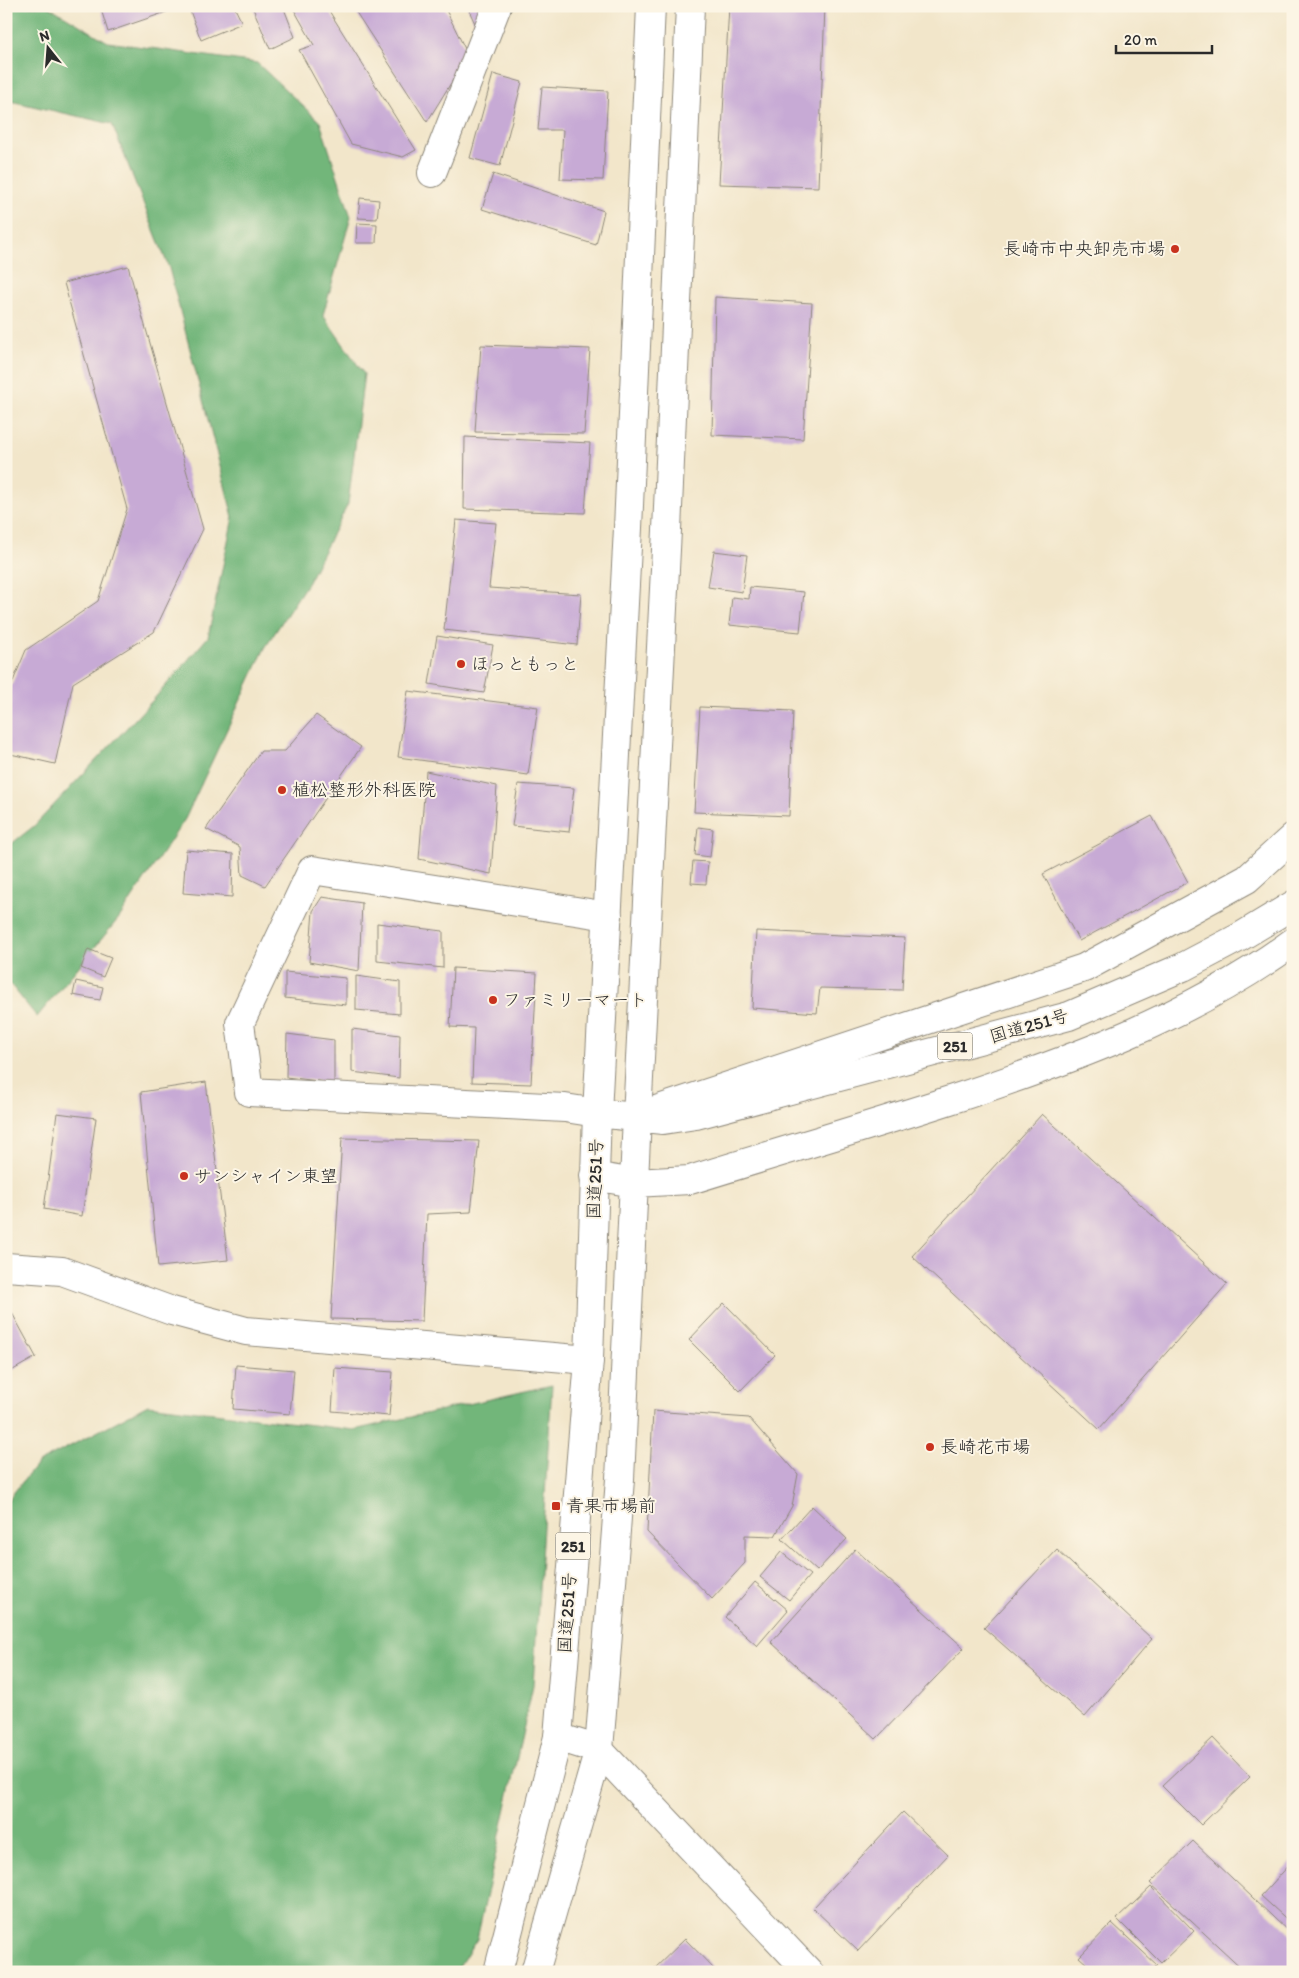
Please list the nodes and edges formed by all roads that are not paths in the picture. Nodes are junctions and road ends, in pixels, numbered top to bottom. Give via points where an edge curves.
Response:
1 (497, 6) edge
2 (652, 6) edge
3 (690, 6) edge
4 (432, 173) dead end
5 (1293, 837) edge
6 (1293, 905) edge
7 (608, 916) junction
8 (1293, 942) edge
9 (597, 1113) junction
10 (636, 1117) junction
11 (594, 1176) junction
12 (634, 1183) junction
13 (6, 1267) edge
14 (589, 1360) junction
15 (558, 1737) junction
16 (599, 1750) junction
17 (498, 1972) edge
18 (535, 1972) edge
19 (809, 1972) edge

1 - 4 main road
2 - 7 main road
3 - 10 main road
5 - 10 main road via 1247,879 1084,968
6 - 10 main road, 国道251号 / 251 via 1240,938 1183,967 1068,1016 696,1115 663,1120
7 - 9 main road
7 - 9 main road via 312,870 240,1023 249,1092 565,1108
8 - 12 main road via 1258,968 1163,1019 1048,1068 690,1180
9 - 10 main road, 国道251号 / 251
9 - 11 main road, 国道251号 / 251
10 - 12 main road
11 - 12 main road
11 - 14 main road, 国道251号 / 251
12 - 16 main road, 251 via 620,1479
13 - 14 main road via 62,1271 172,1311 246,1331
14 - 15 main road, 国道251号 / 251
15 - 16 main road
15 - 17 main road, 国道251号 / 251
16 - 18 main road, 251
16 - 19 main road

